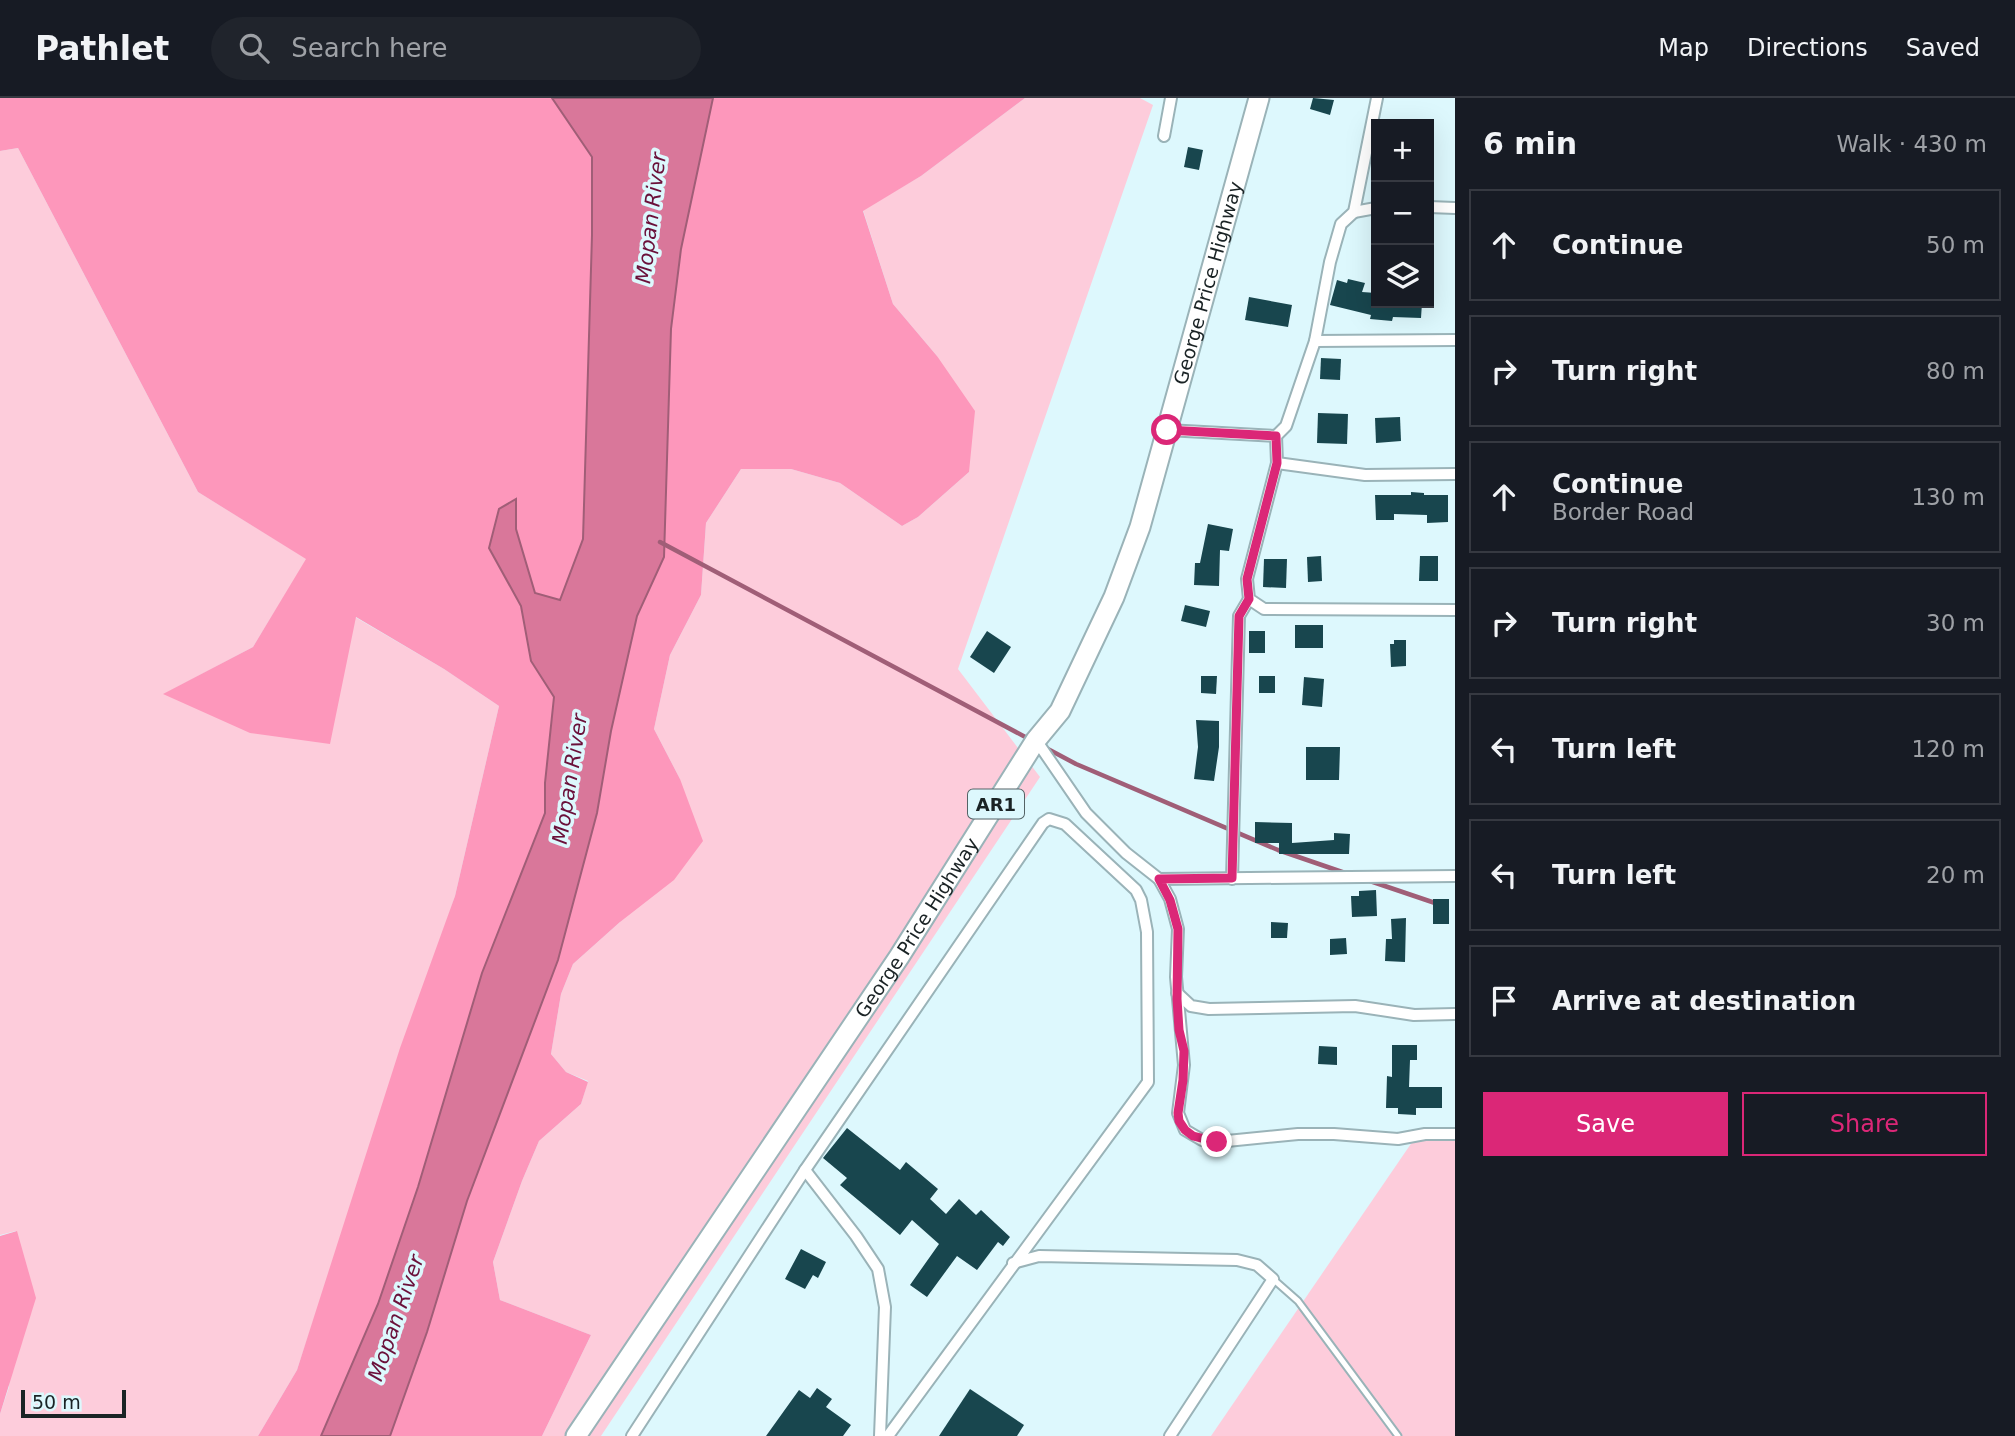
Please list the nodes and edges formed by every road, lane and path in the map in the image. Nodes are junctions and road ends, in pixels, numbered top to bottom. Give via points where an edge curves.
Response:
1 (1171, 98) edge
2 (1259, 98) edge
3 (1377, 98) edge
4 (1164, 136) dead end
5 (1434, 207) edge
6 (1455, 208) edge
7 (1371, 209) edge
8 (1354, 212) junction
9 (1455, 340) edge
10 (1315, 341) junction
11 (1167, 430) junction
12 (1276, 436) junction
13 (1277, 463) junction
14 (1455, 474) edge
15 (1249, 599) junction
16 (1455, 610) edge
17 (1036, 740) junction
18 (1455, 876) edge
19 (1232, 878) junction
20 (1159, 879) junction
21 (1177, 993) junction
22 (1455, 1014) edge
23 (1455, 1134) edge
24 (806, 1170) junction
25 (1013, 1263) junction
26 (1273, 1279) junction
27 (576, 1436) edge
28 (632, 1436) edge
29 (880, 1436) edge
30 (888, 1436) edge
31 (1170, 1436) edge
32 (1398, 1436) edge

1 - 4 street
2 - 11 highway, George Price Highway / AR1
3 - 8 street
5 - 6 street
7 - 8 street
8 - 10 street via 1341,224 1337,237
9 - 10 street
10 - 12 street via 1286,426
11 - 12 street
11 - 17 highway, George Price Highway / AR1 via 1140,527 1114,597 1060,711
12 - 13 street
13 - 14 street via 1365,475
13 - 15 street via 1247,579
15 - 16 street via 1264,610
15 - 19 street via 1239,616
17 - 20 street via 1086,813
17 - 27 highway, George Price Highway / AR1 via 899,957
18 - 19 street
19 - 20 street
20 - 21 street via 1178,929
21 - 22 street via 1191,1006 1209,1009 1355,1006 1414,1015
21 - 23 street via 1184,1051 1178,1113 1193,1136 1217,1142 1298,1134 1398,1139
24 - 25 street via 1043,823 1049,819 1065,824 1136,890 1141,900 1147,932 1148,1082
24 - 28 street
24 - 29 street via 878,1269 885,1307
25 - 26 street via 1039,1256 1237,1260 1257,1265
25 - 30 street
26 - 31 street
26 - 32 lane via 1298,1301

